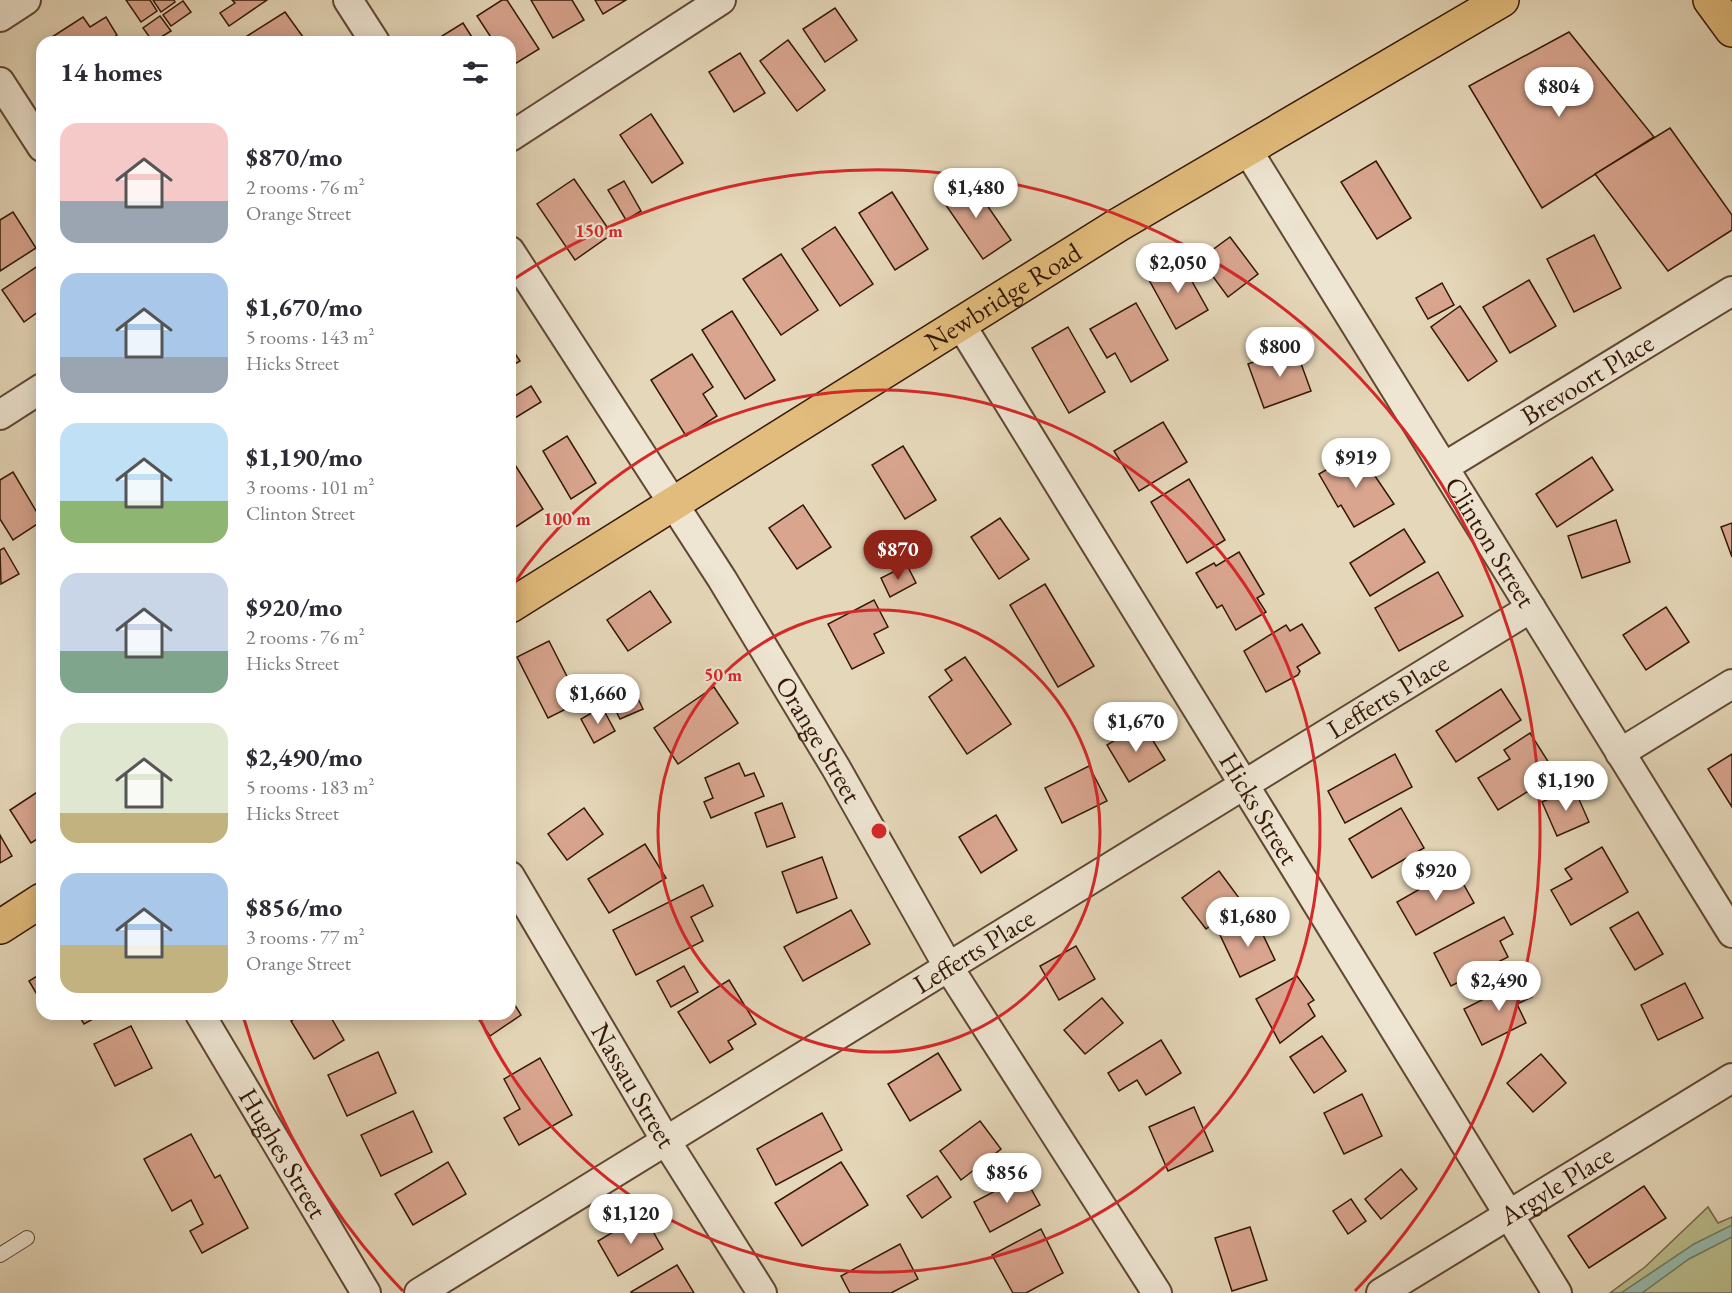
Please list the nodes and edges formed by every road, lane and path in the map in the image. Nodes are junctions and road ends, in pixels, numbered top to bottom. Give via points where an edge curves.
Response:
1 (26, 0) edge
2 (348, 0) edge
3 (721, 0) edge
4 (1502, 0) edge
5 (1710, 0) edge
6 (0, 17) edge
7 (1732, 30) edge
8 (371, 36) edge
9 (0, 82) edge
10 (516, 133) edge
11 (36, 138) edge
12 (1248, 151) junction
13 (516, 261) edge
14 (1730, 296) edge
15 (961, 325) junction
16 (36, 392) edge
17 (0, 415) edge
18 (1444, 467) junction
19 (672, 504) junction
20 (516, 602) edge
21 (1531, 608) junction
22 (1732, 684) edge
23 (1620, 753) junction
24 (1245, 786) junction
25 (516, 886) edge
26 (36, 904) edge
27 (0, 927) edge
28 (1732, 933) edge
29 (950, 968) junction
30 (204, 1020) edge
31 (1732, 1078) edge
32 (666, 1142) junction
33 (1509, 1215) junction
34 (27, 1238) dead end
35 (0, 1256) edge
36 (366, 1293) edge
37 (419, 1293) edge
38 (762, 1293) edge
39 (1157, 1293) edge
40 (1381, 1293) edge
41 (1557, 1293) edge

1 - 6 street
2 - 8 street
3 - 10 street
4 - 12 main road, Newbridge Road
5 - 7 main road
9 - 11 street
12 - 15 main road, Newbridge Road via 1118,225
12 - 18 street, Clinton Street
13 - 19 street, Orange Street
14 - 18 street, Brevoort Place
15 - 19 main road, Newbridge Road
15 - 24 street, Hicks Street
16 - 17 street
18 - 21 street, Clinton Street
19 - 20 main road, Newbridge Road
19 - 29 street, Orange Street via 812,728
21 - 23 street, Clinton Street
21 - 24 street, Lefferts Place
22 - 23 street
23 - 28 street, Clinton Street
24 - 29 street, Lefferts Place
24 - 33 street, Hicks Street
25 - 32 street, Nassau Street
26 - 27 main road
29 - 32 street, Lefferts Place
29 - 39 street, Orange Street
30 - 36 street, Hughes Street
31 - 33 street, Argyle Place
32 - 37 street, Lefferts Place
32 - 38 street, Nassau Street
33 - 40 street, Argyle Place
33 - 41 street, Hicks Street
34 - 35 lane

